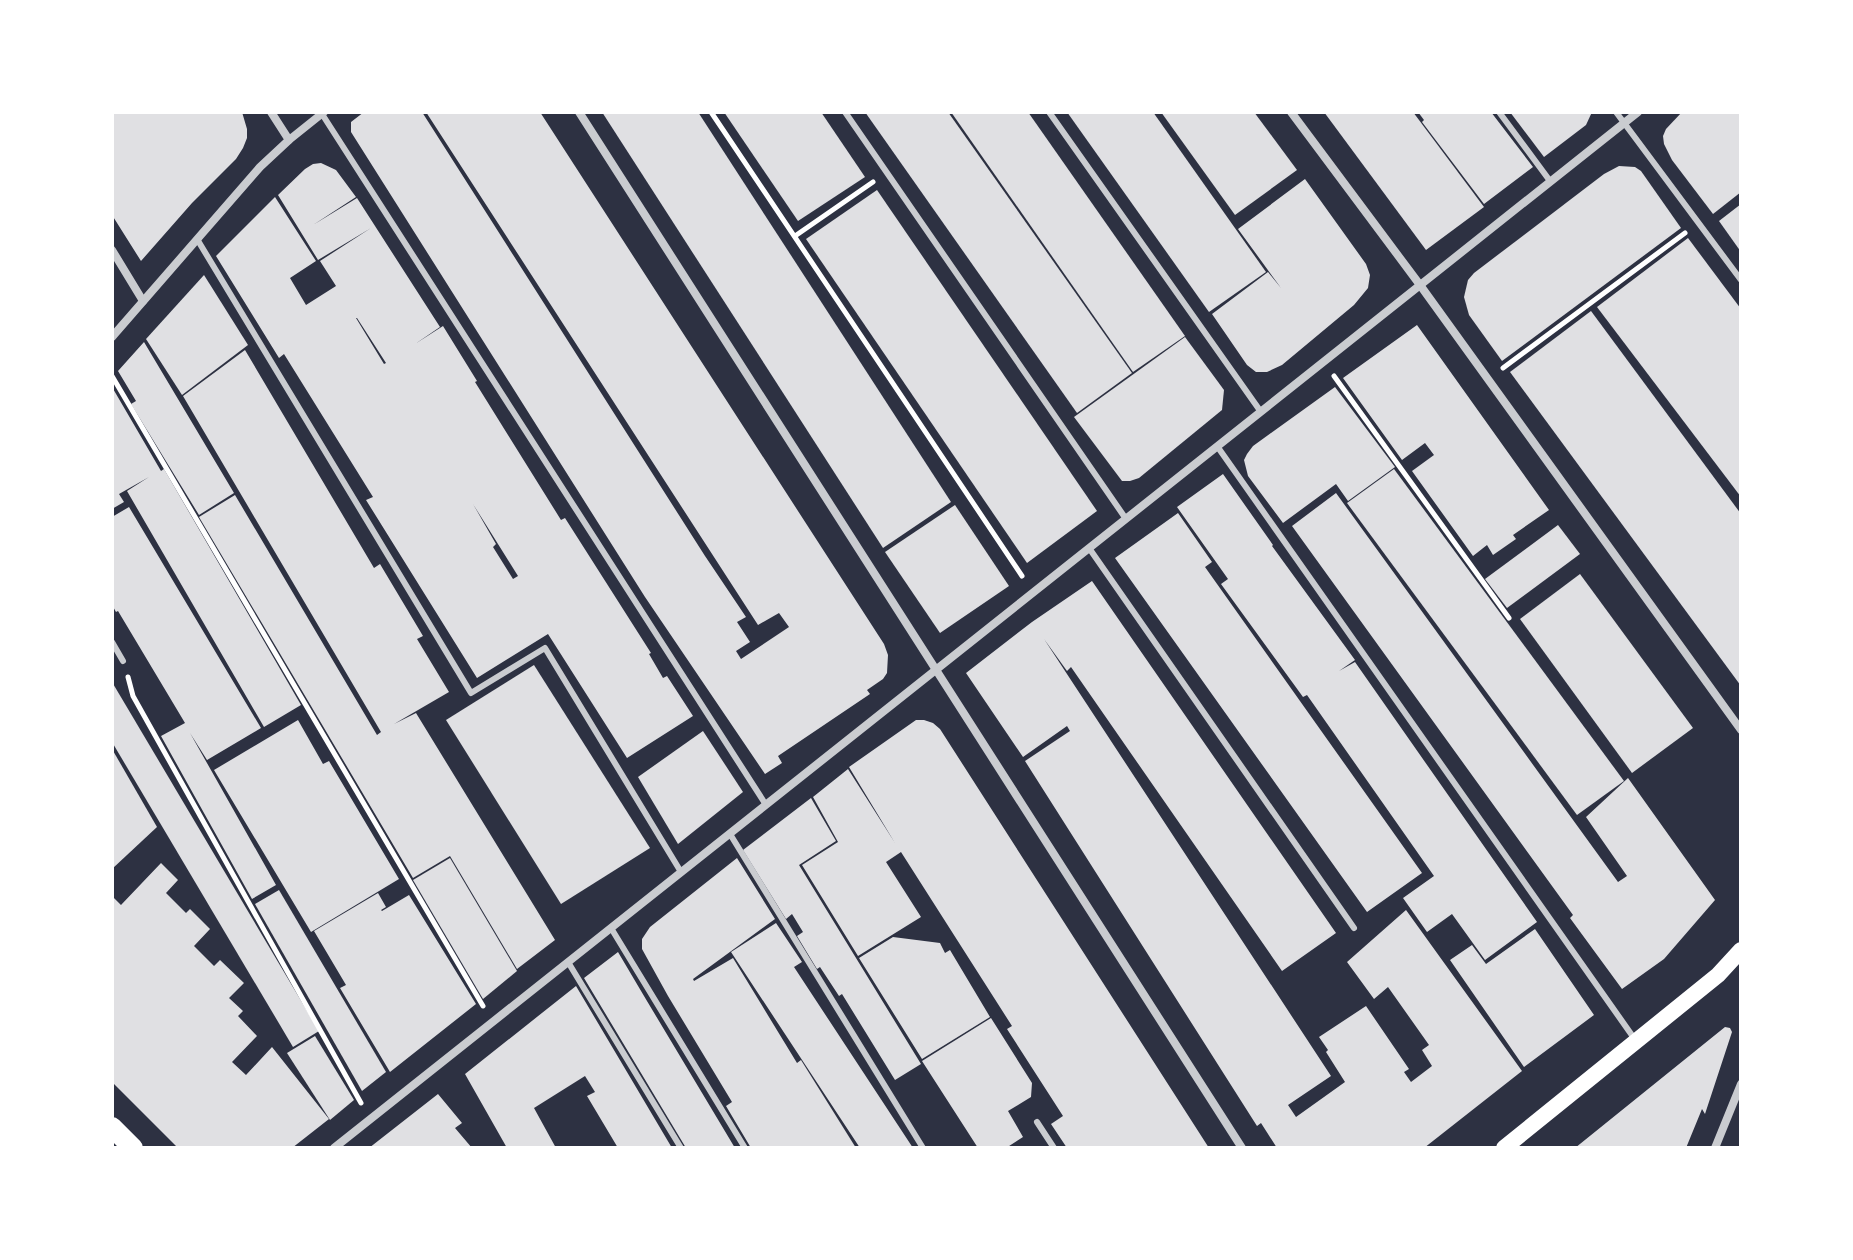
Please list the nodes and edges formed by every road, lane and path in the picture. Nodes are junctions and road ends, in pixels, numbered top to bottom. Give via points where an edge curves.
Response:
1 (271, 112) edge
2 (579, 112) edge
3 (711, 112) edge
4 (845, 112) edge
5 (1049, 112) edge
6 (1291, 112) edge
7 (1499, 112) edge
8 (1616, 112) edge
9 (1638, 112) edge
10 (323, 113) edge
11 (1624, 123) junction
12 (289, 140) junction
13 (887, 173) junction
14 (1550, 181) junction
15 (1698, 223) junction
16 (795, 236) junction
17 (197, 239) junction
18 (112, 250) edge
19 (1741, 280) edge
20 (1420, 285) junction
21 (143, 301) junction
22 (112, 337) edge
23 (1324, 362) junction
24 (112, 376) edge
25 (1488, 379) junction
26 (1261, 412) junction
27 (1217, 446) junction
28 (1126, 519) junction
29 (1089, 548) junction
30 (1033, 593) junction
31 (1509, 618) dead end
32 (112, 642) edge
33 (123, 661) joint
34 (935, 670) junction
35 (1741, 730) edge
36 (766, 805) junction
37 (730, 834) junction
38 (681, 872) junction
39 (611, 928) junction
40 (1354, 928) dead end
41 (1741, 950) edge
42 (568, 962) junction
43 (492, 1023) junction
44 (1636, 1041) junction
45 (1741, 1084) edge
46 (371, 1119) junction
47 (1037, 1122) dead end
48 (112, 1127) edge
49 (133, 1148) edge
50 (334, 1148) edge
51 (681, 1148) edge
52 (745, 1148) edge
53 (923, 1148) edge
54 (1054, 1148) edge
55 (1242, 1148) edge
56 (1504, 1148) edge
57 (1715, 1148) edge

1 - 12 street
2 - 34 street
3 - 16 path
4 - 13 lane
5 - 26 lane
6 - 20 street
7 - 14 lane
8 - 11 lane
9 - 11 street
10 - 12 street
10 - 36 lane
11 - 14 street
11 - 15 lane
12 - 17 street
13 - 16 path
13 - 28 lane
14 - 20 street
15 - 19 lane
15 - 25 path
16 - 30 path
17 - 21 street
17 - 38 lane via 471,693 545,648
18 - 21 street
20 - 23 street
20 - 25 street
21 - 22 street
23 - 26 street
23 - 31 path
24 - 43 path
25 - 35 street
26 - 27 street
27 - 28 street
27 - 44 lane
28 - 29 street
29 - 30 street
29 - 40 lane
30 - 34 street
32 - 33 lane
33 - 46 path via 133,696
34 - 36 street
34 - 55 street
36 - 37 street
37 - 38 street
37 - 53 lane
38 - 39 street
39 - 42 street
39 - 52 lane
41 - 44 main road
42 - 43 street
42 - 51 lane
43 - 46 street
44 - 56 main road
45 - 57 street
46 - 50 street
47 - 54 lane
48 - 49 main road

